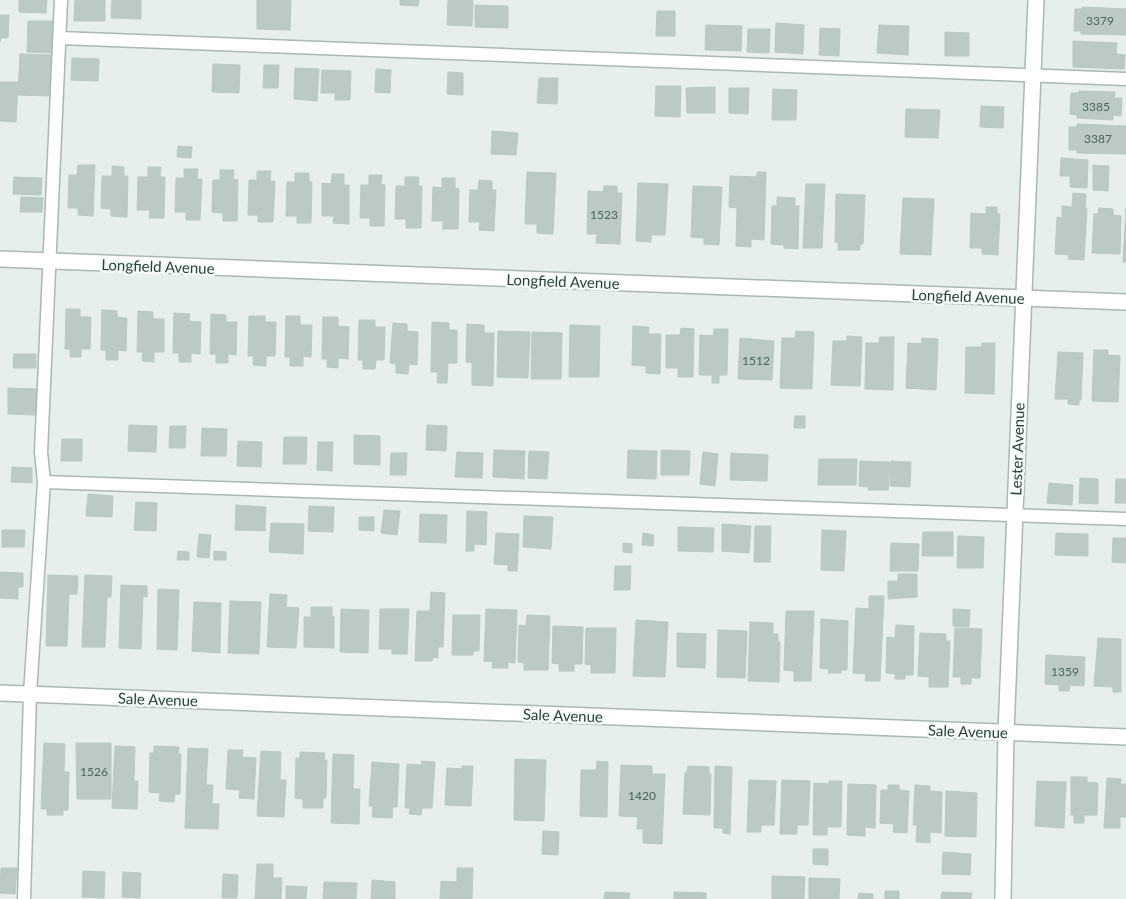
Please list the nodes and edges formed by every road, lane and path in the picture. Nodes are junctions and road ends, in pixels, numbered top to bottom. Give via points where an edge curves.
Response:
1 (61, 0) edge
2 (1036, 0) edge
3 (59, 38) junction
4 (1033, 74) junction
5 (1126, 79) edge
6 (0, 259) edge
7 (50, 261) junction
8 (1023, 298) junction
9 (1126, 302) edge
10 (44, 482) junction
11 (1014, 515) junction
12 (1126, 519) edge
13 (0, 693) edge
14 (30, 694) junction
15 (1006, 732) junction
16 (1126, 737) edge
17 (24, 899) edge
18 (1003, 899) edge

1 - 3 lane
2 - 4 street, Lester Avenue
3 - 4 lane
3 - 7 lane
4 - 5 lane
4 - 8 street, Lester Avenue
6 - 7 street, Longfield Avenue
7 - 8 street, Longfield Avenue
7 - 10 lane via 41,452
8 - 9 street, Longfield Avenue
8 - 11 street, Lester Avenue
10 - 11 lane
10 - 14 lane
11 - 12 lane
11 - 15 street, Lester Avenue
13 - 14 street, Sale Avenue
14 - 15 street, Sale Avenue
14 - 17 lane
15 - 16 street, Sale Avenue
15 - 18 street, Lester Avenue

